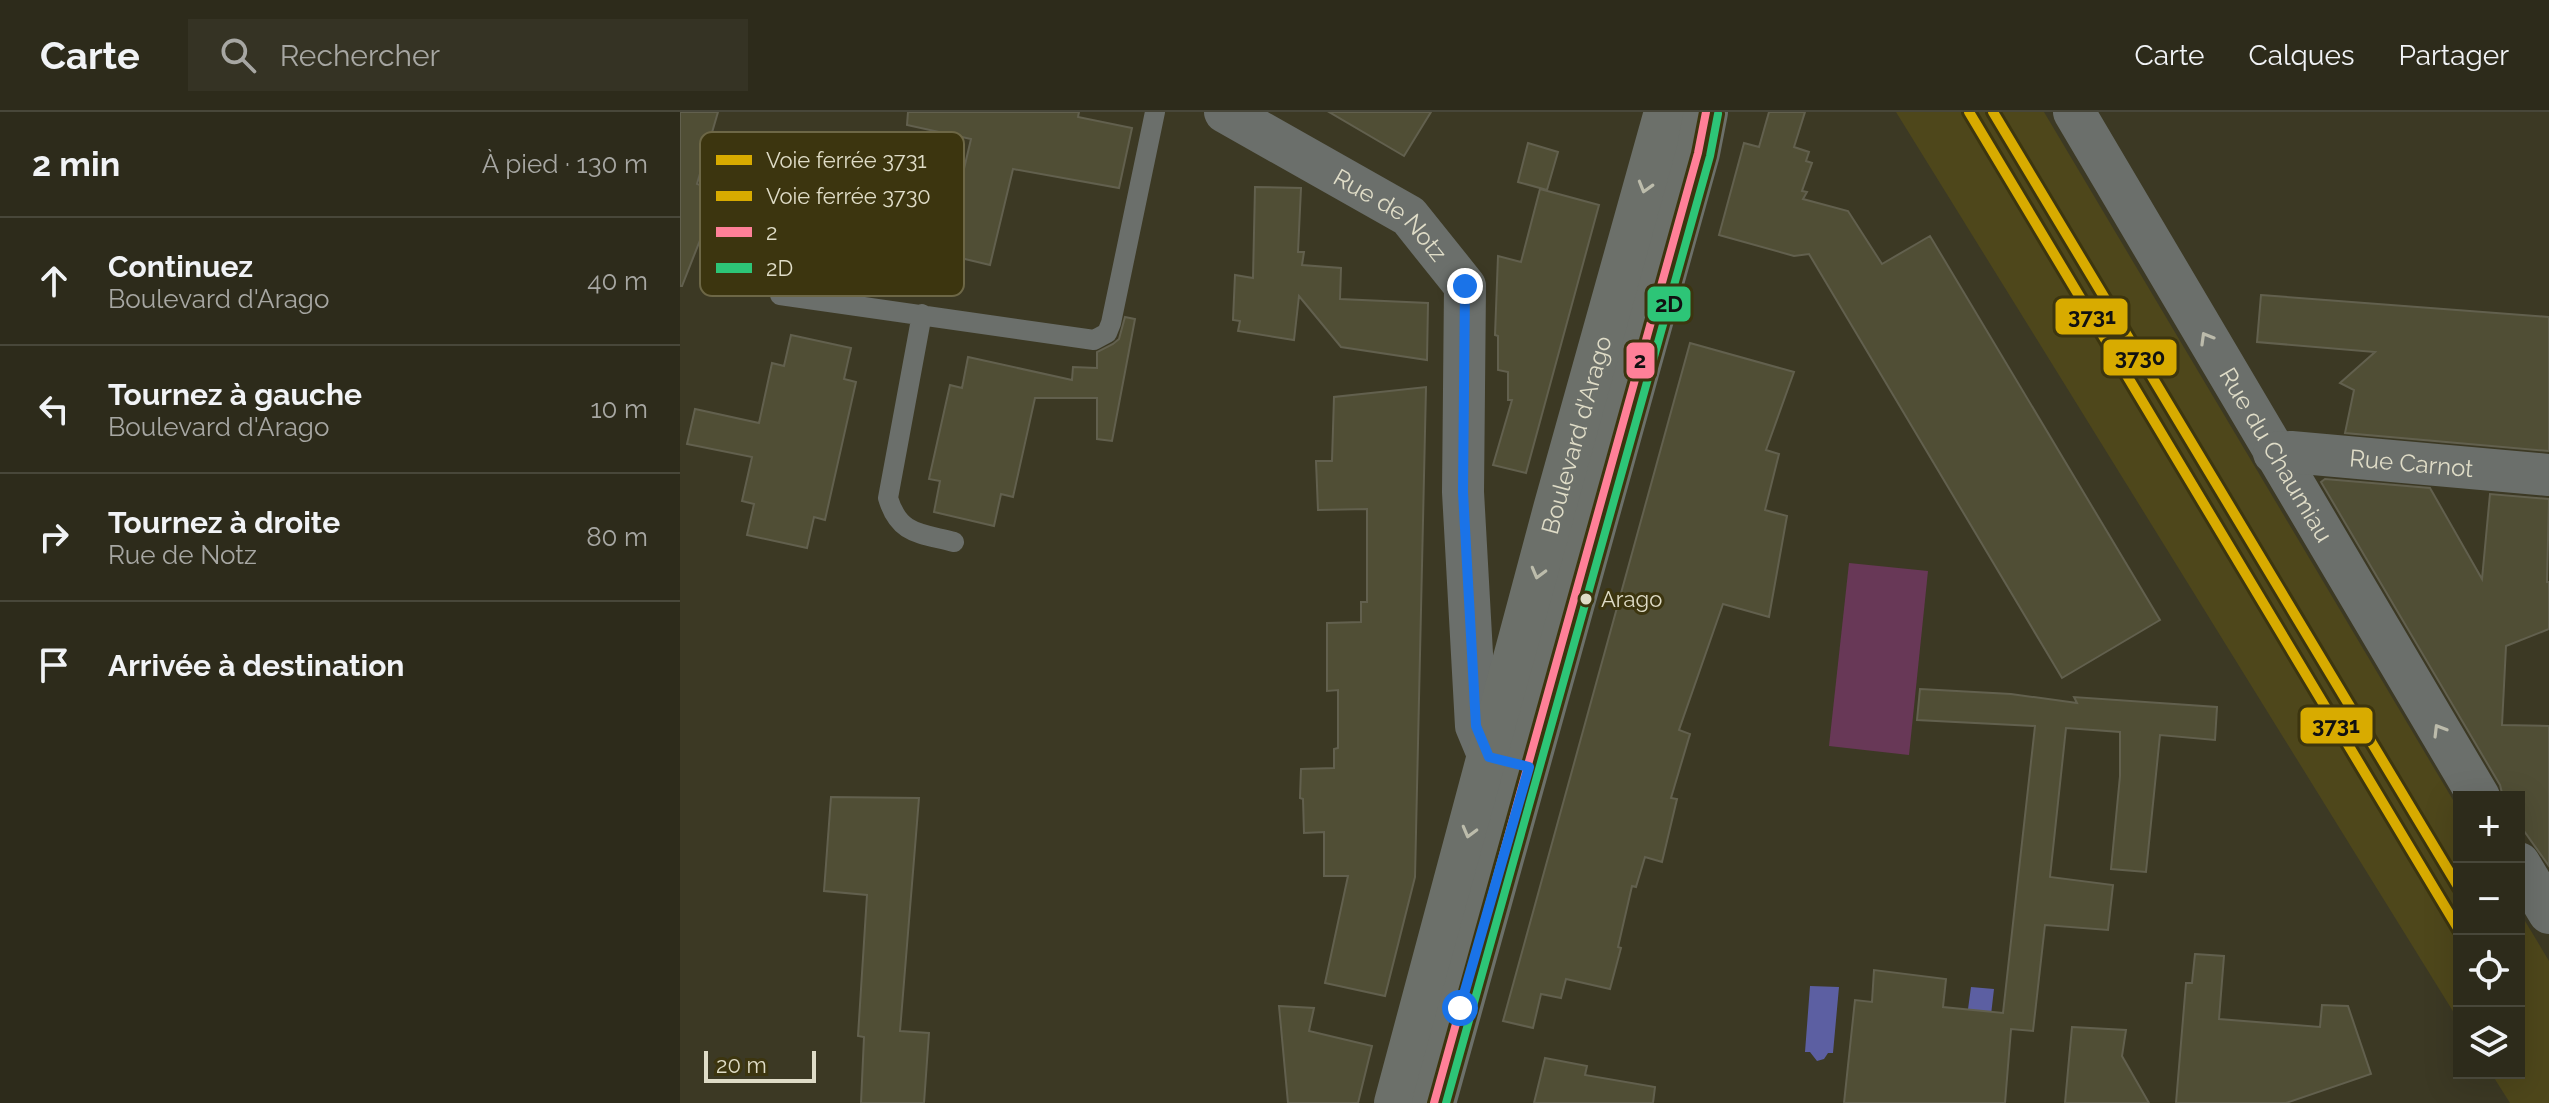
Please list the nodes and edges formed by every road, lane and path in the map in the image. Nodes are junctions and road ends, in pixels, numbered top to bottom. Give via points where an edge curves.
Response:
1 (1155, 112) edge
2 (1225, 112) edge
3 (1666, 112) edge
4 (1706, 112) edge
5 (2074, 112) edge
6 (787, 296) edge
7 (922, 314) junction
8 (2274, 453) junction
9 (2549, 475) edge
10 (954, 542) dead end
11 (1509, 762) junction
12 (2475, 791) edge
13 (2525, 873) edge
14 (2549, 913) edge
15 (1396, 1103) edge
16 (1434, 1103) edge

1 - 7 lane via 1107,333 1094,340
2 - 11 street, Rue de Notz via 1409,216 1465,286 1464,507 1476,726
3 -> 11 main road, Boulevard d'Arago
4 - 11 main road, Boulevard d'Arago via 1698,153
8 -> 5 street, Rue du Chaumiau
6 - 7 lane
7 - 10 lane via 888,498 905,529
8 - 9 street, Rue Carnot
12 -> 8 street, Rue du Chaumiau
11 -> 15 main road, Boulevard d'Arago
11 - 16 main road, Boulevard d'Arago
13 - 14 street

